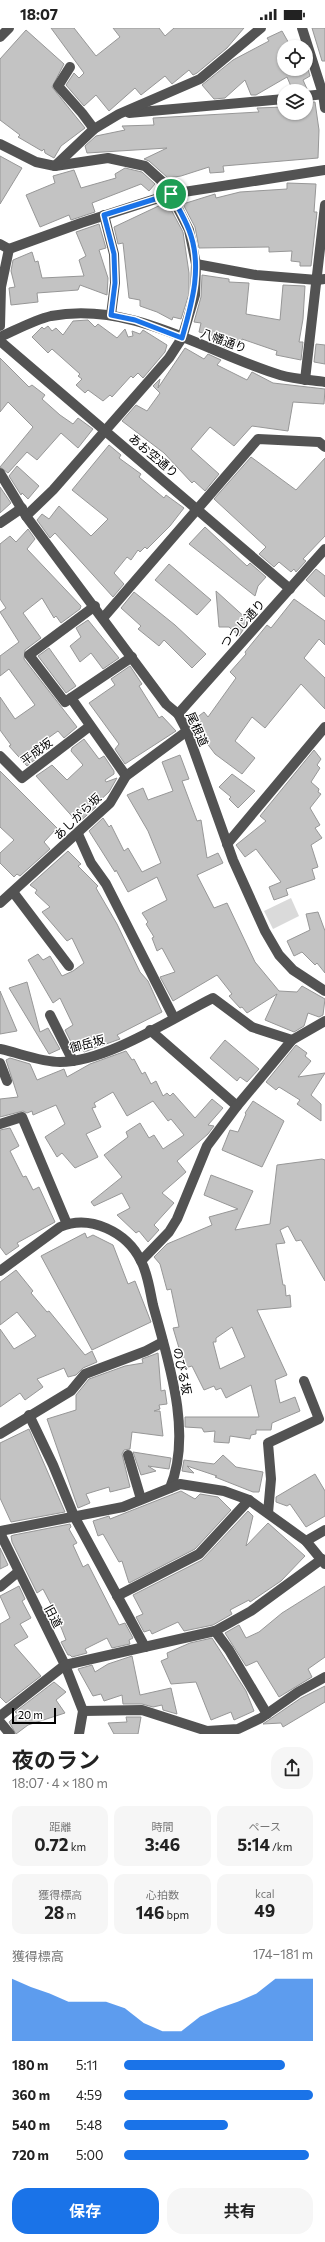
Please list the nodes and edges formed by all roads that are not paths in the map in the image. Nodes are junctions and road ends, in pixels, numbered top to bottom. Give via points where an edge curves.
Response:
1 (9, 28) edge
2 (261, 28) edge
3 (302, 28) edge
4 (0, 37) edge
5 (70, 67) dead end
6 (324, 94) edge
7 (313, 95) edge
8 (277, 100) edge
9 (325, 108) edge
10 (120, 114) junction
11 (94, 129) junction
12 (0, 144) edge
13 (55, 166) junction
14 (325, 170) edge
15 (171, 194) junction
16 (325, 206) edge
17 (104, 215) junction
18 (4, 247) edge
19 (196, 264) junction
20 (321, 280) edge
21 (111, 315) junction
22 (0, 326) edge
23 (0, 337) edge
24 (182, 338) junction
25 (0, 341) edge
26 (306, 380) junction
27 (325, 382) edge
28 (105, 431) junction
29 (325, 447) edge
30 (0, 473) edge
31 (197, 509) junction
32 (24, 512) junction
33 (0, 523) edge
34 (325, 548) edge
35 (290, 589) junction
36 (95, 606) junction
37 (103, 618) junction
38 (132, 657) junction
39 (71, 698) junction
40 (178, 714) junction
41 (90, 726) junction
42 (325, 727) edge
43 (186, 731) junction
44 (0, 756) edge
45 (126, 776) junction
46 (78, 834) junction
47 (227, 844) junction
48 (13, 892) junction
49 (0, 903) edge
50 (69, 966) dead end
51 (325, 991) edge
52 (50, 1015) dead end
53 (174, 1018) junction
54 (325, 1021) edge
55 (150, 1030) junction
56 (292, 1040) junction
57 (0, 1049) edge
58 (73, 1061) junction
59 (0, 1063) edge
60 (7, 1081) dead end
61 (237, 1106) junction
62 (0, 1124) edge
63 (67, 1224) junction
64 (141, 1261) junction
65 (0, 1270) edge
66 (163, 1342) junction
67 (304, 1381) dead end
68 (29, 1415) junction
69 (0, 1434) edge
70 (128, 1455) dead end
71 (170, 1488) junction
72 (141, 1499) junction
73 (249, 1500) junction
74 (268, 1513) junction
75 (74, 1516) junction
76 (325, 1530) edge
77 (0, 1532) edge
78 (306, 1541) junction
79 (323, 1562) edge
80 (18, 1572) junction
81 (0, 1587) edge
82 (117, 1596) junction
83 (215, 1631) junction
84 (145, 1647) junction
85 (65, 1665) junction
86 (325, 1677) edge
87 (83, 1711) junction
88 (267, 1714) junction
89 (0, 1716) edge
90 (0, 1722) edge
91 (10, 1734) edge
92 (79, 1734) edge

1 - 4 street
2 - 10 street via 200,79
3 - 6 street
5 - 11 street via 58,86
6 - 7 street
6 - 9 street
8 - 10 street
10 - 11 street
11 - 13 street
12 - 13 street via 36,162
13 - 15 street via 108,158 145,166 166,185
14 - 15 street
15 - 17 street
15 - 19 street via 189,230
16 - 20 street
17 - 18 street
17 - 21 street via 114,254 115,283
18 - 22 street
19 - 20 street via 256,275
19 - 24 street via 195,295
20 - 26 street
21 - 23 street, 八幡通り via 50,316
21 - 24 street, 八幡通り via 135,320
24 - 26 street, 八幡通り via 280,375
24 - 28 street via 169,358
25 - 28 street, あお空通り
26 - 27 street, 八幡通り
28 - 31 street, あお空通り
28 - 32 street via 53,490
29 - 31 street via 319,442 258,439
30 - 32 street, 尾根道
31 - 35 street, あお空通り
31 - 37 street
32 - 33 street
32 - 36 street, 尾根道
34 - 35 street, つつじ通り
35 - 40 street, つつじ通り
36 - 37 street, 尾根道
36 - 39 street via 29,655 65,702
37 - 38 street, 尾根道
38 - 39 street
38 - 40 street, 尾根道 via 166,704
39 - 41 street
40 - 43 street, 尾根道
41 - 44 street, 平成坂 via 22,778
41 - 45 street
42 - 47 street
43 - 45 street, あしがら坂
43 - 47 street, 尾根道
45 - 46 street, あしがら坂 via 110,803
46 - 48 street, あしがら坂
46 - 53 street
47 - 51 street, 尾根道 via 265,931 279,955 292,970
48 - 49 street, あしがら坂
48 - 50 street
52 - 58 street
53 - 55 street, 御岳坂
53 - 56 street, 御岳坂 via 213,998 252,1027
54 - 56 street
55 - 58 street, 御岳坂 via 111,1050
55 - 61 street
56 - 61 street
57 - 58 street, 御岳坂 via 57,1062
59 - 60 street
61 - 64 street via 206,1146 177,1219 169,1232
62 - 63 street via 22,1117
63 - 64 street via 98,1224 117,1233
63 - 65 street
64 - 66 street, のびる坂
66 - 68 street via 85,1374 71,1391
66 - 71 street, のびる坂 via 176,1404 179,1434 175,1475
67 - 74 street via 319,1419 268,1443 271,1479
68 - 69 street
68 - 75 street via 47,1450
70 - 72 street
71 - 72 street
71 - 73 street via 180,1484 224,1491
72 - 75 street via 123,1507
73 - 74 street
73 - 82 street via 199,1554
74 - 78 street
75 - 77 street
75 - 82 street
76 - 78 street
77 - 80 street, 旧道
78 - 79 street
79 - 83 street via 251,1611
80 - 81 street
80 - 85 street, 旧道
82 - 84 street
83 - 84 street
83 - 88 street
84 - 85 street
85 - 87 street, 旧道
85 - 89 street
86 - 88 street
87 - 88 street via 142,1710 207,1731 238,1729
87 - 92 street
90 - 91 street

